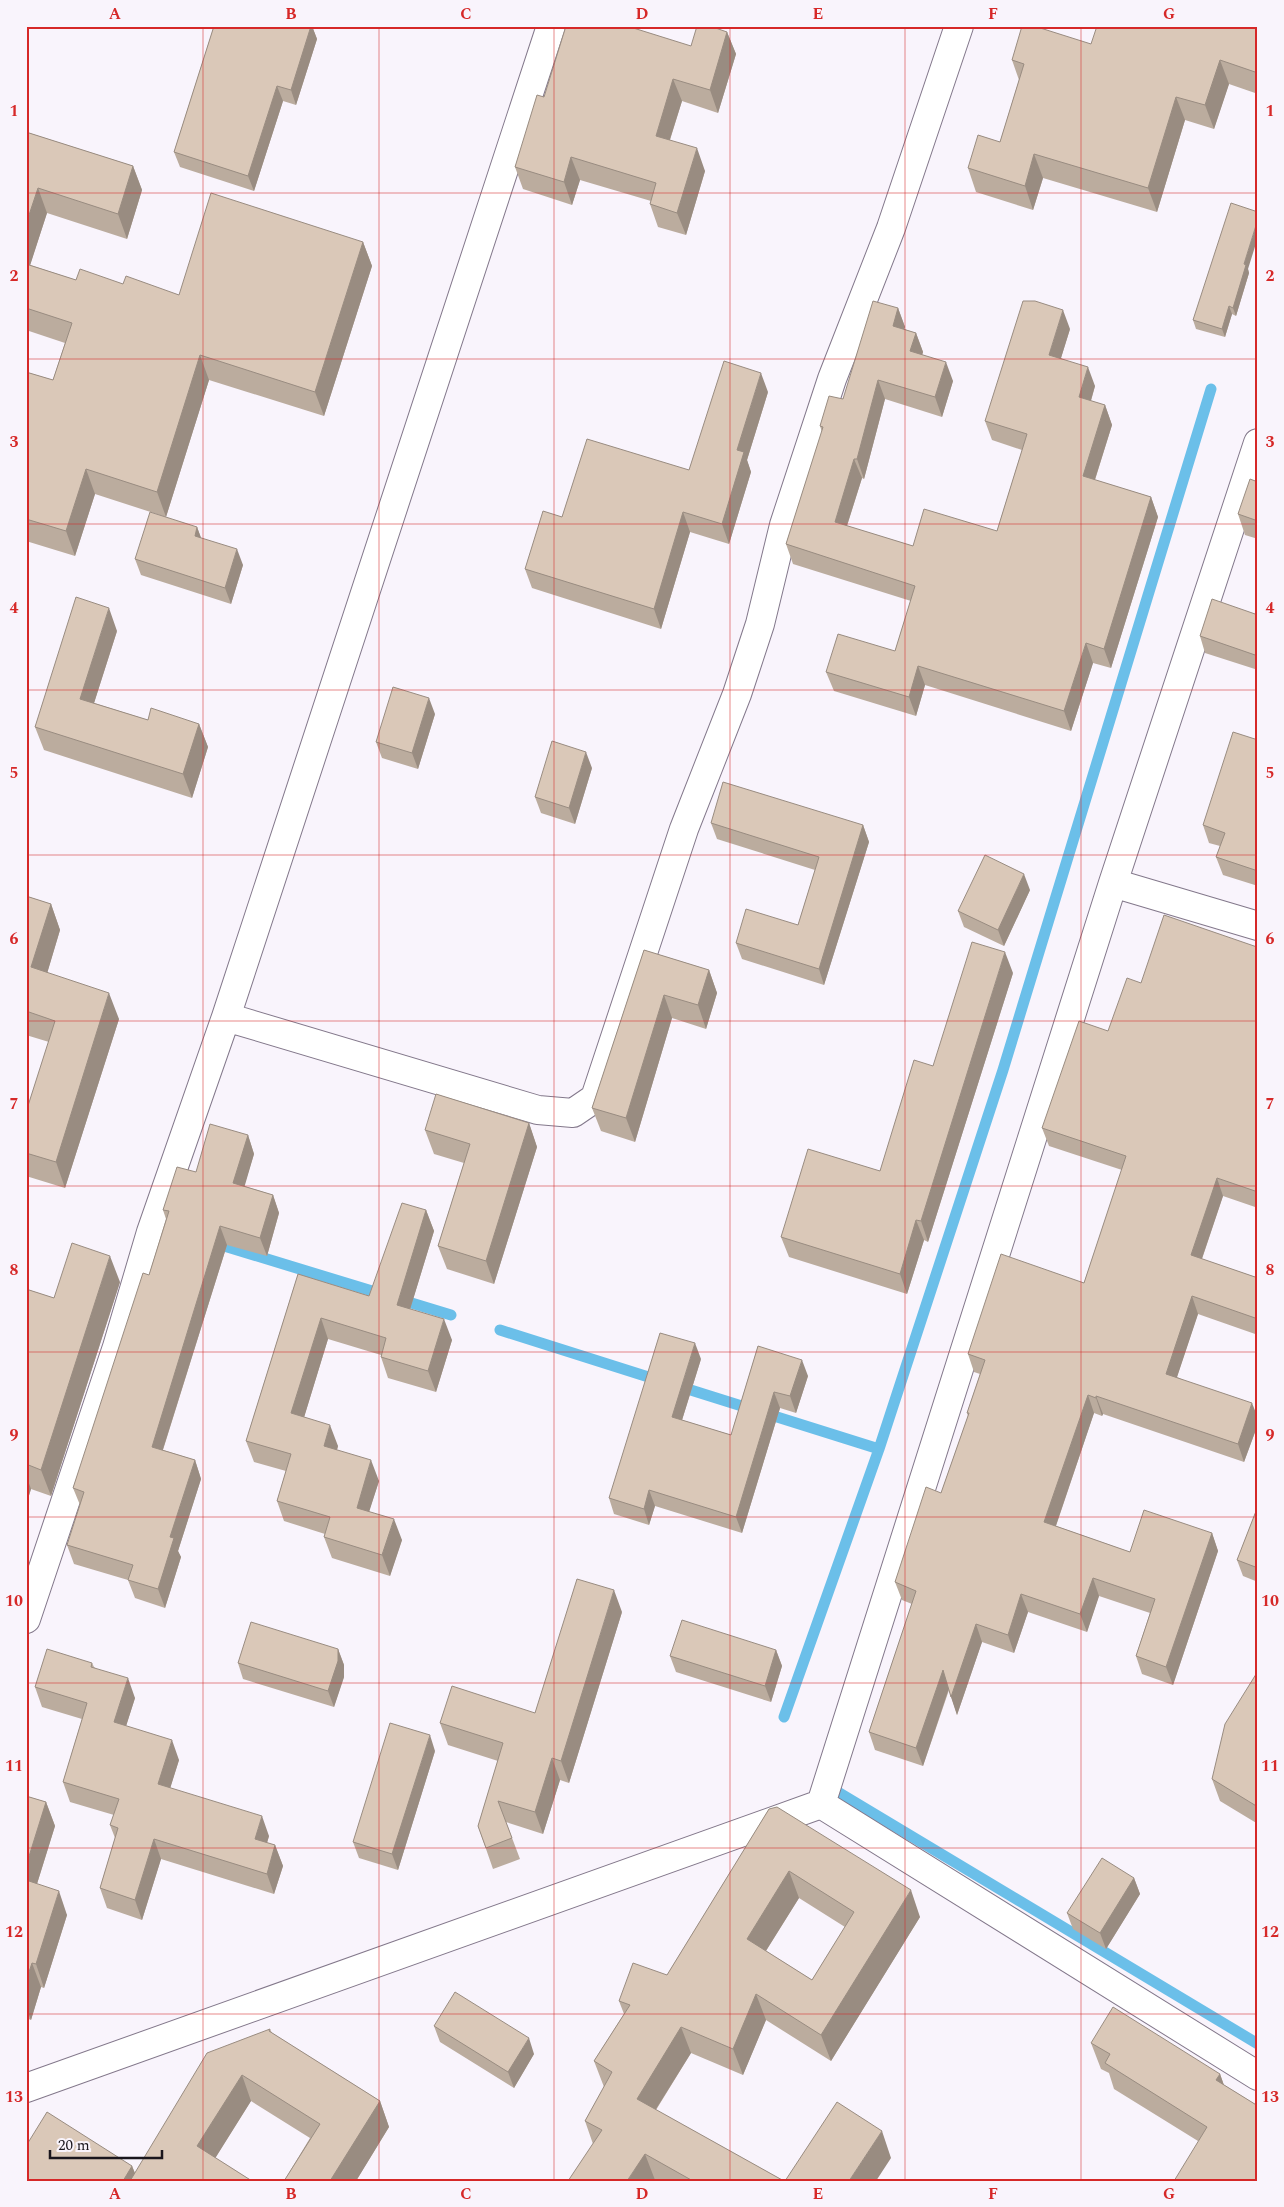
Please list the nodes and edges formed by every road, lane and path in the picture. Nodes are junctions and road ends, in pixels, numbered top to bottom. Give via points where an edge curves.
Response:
1 (551, 26) edge
2 (960, 26) edge
3 (1258, 443) edge
4 (1113, 883) junction
5 (1258, 926) edge
6 (226, 1017) junction
7 (26, 1619) edge
8 (821, 1804) junction
9 (1258, 2076) edge
10 (26, 2088) edge

1 - 6 street
2 - 6 street via 891,228 832,379 784,525 760,624 737,694 684,829 595,1098 573,1113 538,1110
3 - 4 street
4 - 5 street
4 - 8 street
6 - 7 street via 162,1198 117,1347
8 - 9 street
8 - 10 street

